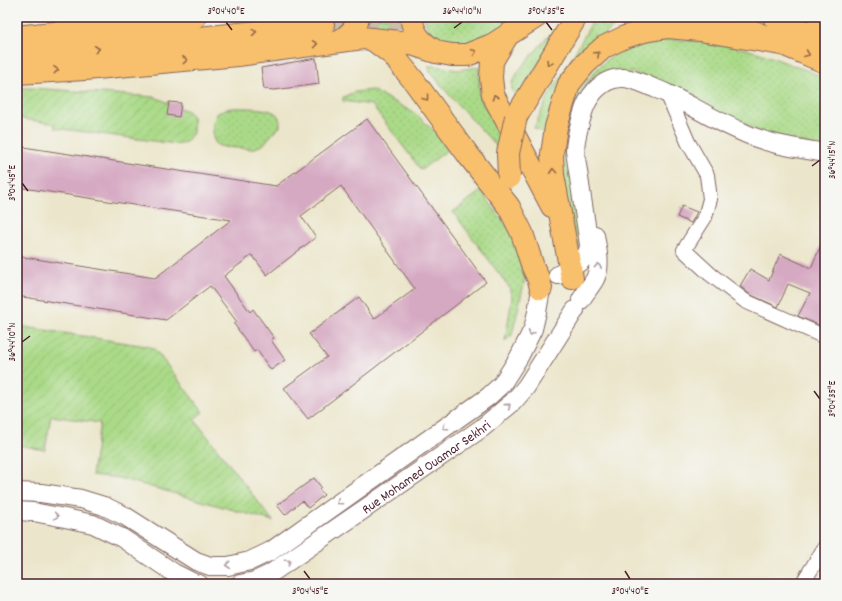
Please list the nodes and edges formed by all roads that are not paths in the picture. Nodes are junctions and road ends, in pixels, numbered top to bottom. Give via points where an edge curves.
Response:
1 (195, 17) edge
2 (358, 17) edge
3 (536, 17) edge
4 (576, 17) edge
5 (719, 17) edge
6 (774, 17) edge
7 (818, 17) edge
8 (323, 25) tunnel mouth
9 (825, 25) edge
10 (411, 29) edge
11 (508, 35) junction
12 (17, 37) edge
13 (372, 39) junction
14 (341, 40) junction
15 (825, 40) edge
16 (781, 44) junction
17 (17, 59) edge
18 (825, 62) edge
19 (17, 73) edge
20 (414, 80) junction
21 (667, 93) junction
22 (581, 121) junction
23 (825, 153) edge
24 (563, 231) junction
25 (567, 274) junction
26 (539, 286) junction
27 (578, 305) junction
28 (825, 337) edge
29 (17, 492) edge
30 (17, 511) edge
31 (825, 547) edge
32 (199, 584) edge
33 (240, 584) edge
34 (802, 584) edge

1 - 12 highway
2 - 14 highway via 351,33
3 - 11 highway
4 -> 26 highway, bridge via 516,117 508,153 509,177 528,220
5 - 16 highway
6 - 15 highway
7 - 9 highway
17 -> 8 highway
10 -> 11 highway via 436,52 452,55 467,55
10 - 13 highway
10 - 20 highway via 408,70
24 -> 11 highway via 493,95 492,61
13 - 14 highway
13 - 20 highway via 393,55
19 -> 14 highway via 238,55
16 -> 18 highway
24 -> 16 highway via 553,175 552,154 556,127 569,84 585,64 604,47 644,31 668,27
20 -> 26 highway via 509,207 522,233
21 - 22 street via 628,78 612,79 595,90 585,105
21 - 23 street via 741,132 762,140
21 - 28 street via 688,142 707,175 710,199 705,217 684,250 745,301
22 - 25 street via 575,151 589,245 585,258
27 -> 22 street, Rue Mohamed Ouamar Sekhri via 595,279 599,265
24 - 25 highway
25 - 26 street via 553,276
25 - 27 street via 580,288
26 - 27 street via 541,302 550,313 563,316
26 -> 29 street via 538,312 533,329 502,384 488,397 271,551 250,561 228,566 210,566 196,561 125,516 104,506 81,499
33 -> 27 street, Rue Mohamed Ouamar Sekhri via 270,574 498,415 526,387
30 -> 32 street via 93,524 122,538 174,573
31 - 34 street

